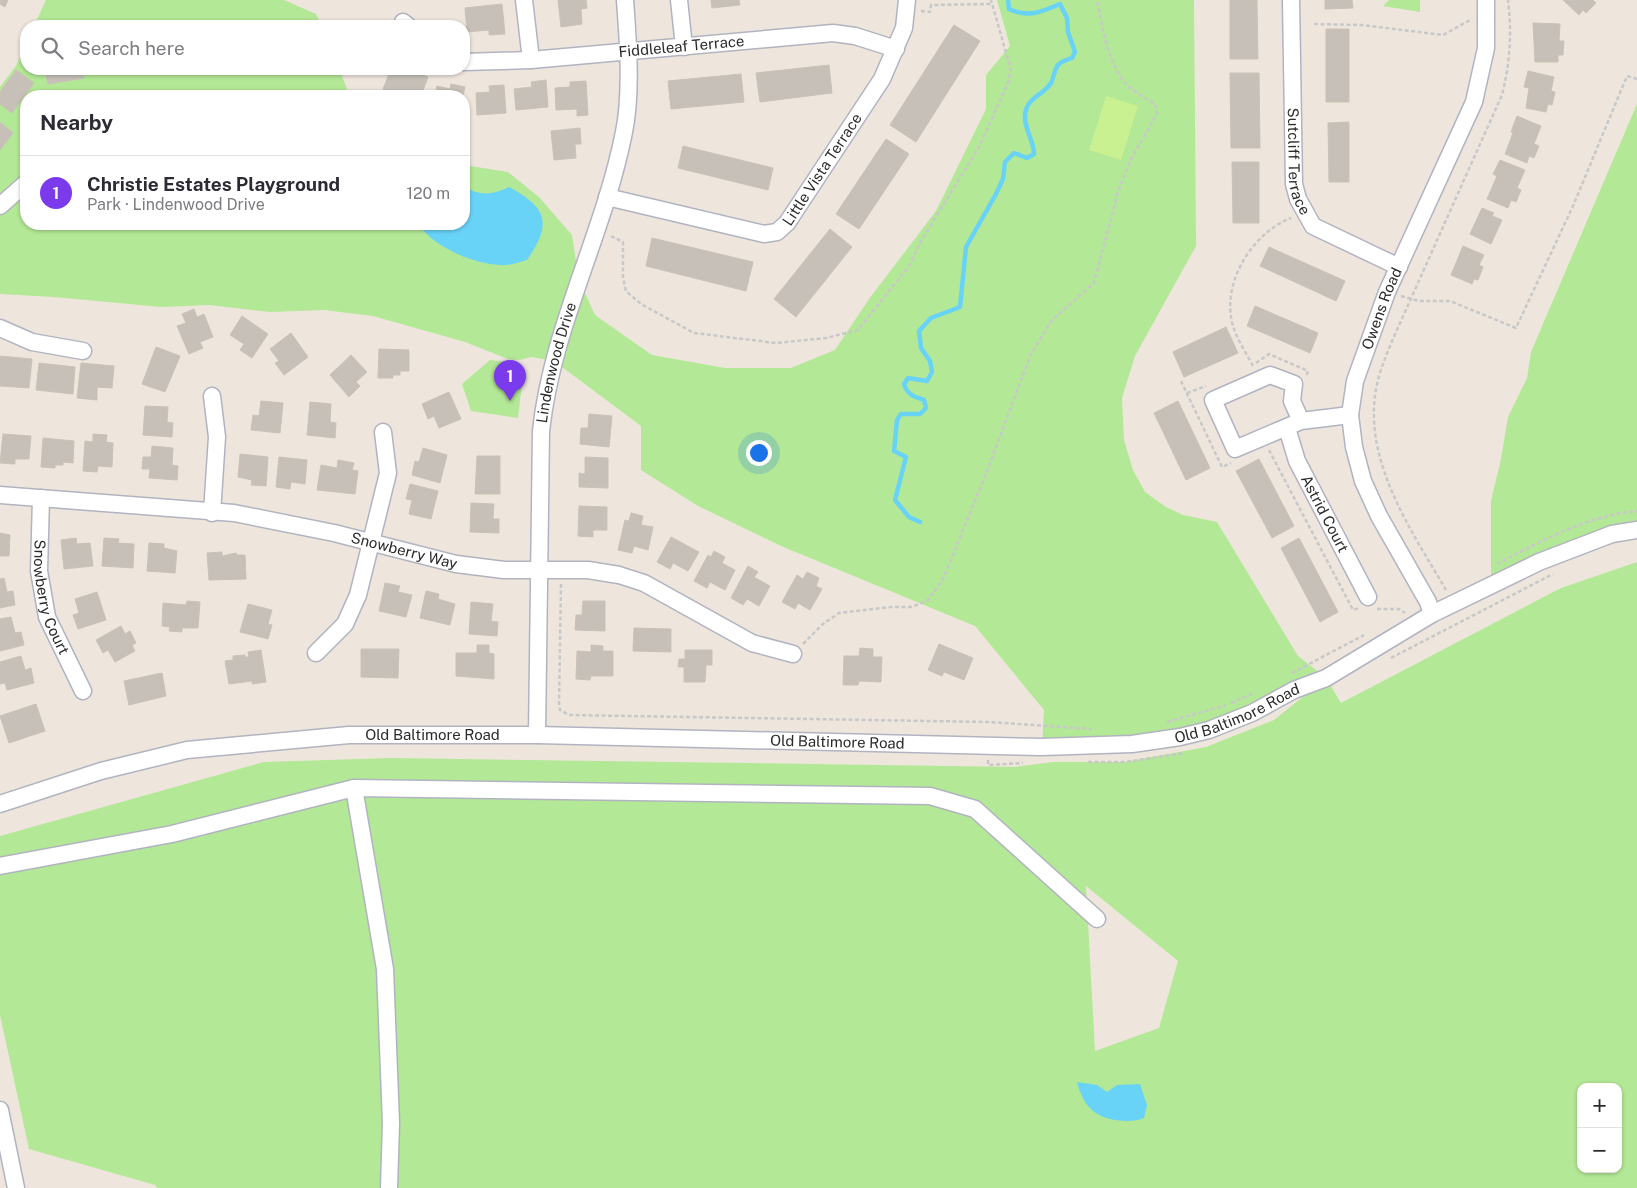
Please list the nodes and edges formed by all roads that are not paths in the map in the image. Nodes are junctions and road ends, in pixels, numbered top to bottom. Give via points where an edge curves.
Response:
1 (524, 0) edge
2 (625, 0) edge
3 (679, 0) edge
4 (1292, 0) edge
5 (907, 4) edge
6 (1487, 7) edge
7 (684, 47) junction
8 (896, 49) junction
9 (629, 52) junction
10 (531, 60) junction
11 (470, 62) edge
12 (20, 188) edge
13 (607, 197) junction
14 (0, 206) edge
15 (1398, 267) junction
16 (0, 328) edge
17 (83, 351) dead end
18 (212, 396) dead end
19 (1350, 415) junction
20 (1294, 425) junction
21 (383, 432) dead end
22 (0, 495) edge
23 (41, 498) junction
24 (212, 513) junction
25 (1637, 530) edge
26 (371, 542) junction
27 (539, 570) junction
28 (1368, 597) dead end
29 (1432, 614) junction
30 (316, 653) dead end
31 (793, 654) road end
32 (83, 691) dead end
33 (537, 735) junction
34 (354, 788) junction
35 (0, 804) edge
36 (0, 866) edge
37 (1097, 919) dead end
38 (0, 1110) edge
39 (16, 1188) edge
40 (390, 1188) edge

1 - 10 street
2 - 9 street, Lindenwood Drive
3 - 7 street
4 - 15 street, Sutcliff Terrace via 1294,184 1304,213 1313,226
5 - 8 street, Little Vista Terrace via 904,28
6 - 15 street, Owens Road via 1486,48 1474,102
7 - 8 street, Fiddleleaf Terrace via 833,33 855,36
7 - 9 street, Fiddleleaf Terrace
8 - 13 street, Little Vista Terrace via 882,79 777,232 764,234
9 - 10 street, Fiddleleaf Terrace
9 - 13 street, Lindenwood Drive via 624,131
10 - 11 street, Fiddleleaf Terrace
12 - 14 street
13 - 27 street, Lindenwood Drive via 559,338 546,393
15 - 19 street, Owens Road via 1355,381
16 - 17 street via 32,342
18 - 24 street via 217,437
19 - 20 street, Astrid Court
19 - 29 street, Owens Road via 1363,481
20 - 20 street, Astrid Court via 1235,449 1213,400 1270,375 1294,384
20 - 28 street, Astrid Court via 1297,461
21 - 26 street via 388,473
22 - 23 street, Snowberry Way
23 - 24 street, Snowberry Way
23 - 32 street, Snowberry Court via 40,571 47,617
24 - 26 street, Snowberry Way via 234,513
25 - 29 street, Old Baltimore Road via 1612,534 1571,548
26 - 27 street, Snowberry Way via 456,564 504,570
26 - 30 street via 358,595 345,624
27 - 31 street, Snowberry Way via 596,571 644,583 752,643
27 - 33 street, Lindenwood Drive
29 - 33 street, Old Baltimore Road via 1326,678 1252,712 1209,730 1142,743 1042,747
33 - 35 street, Old Baltimore Road via 349,735 187,750 101,771
34 - 36 street via 172,834
34 - 37 street via 930,796 975,809
34 - 40 street via 385,969 391,1122
38 - 39 street

